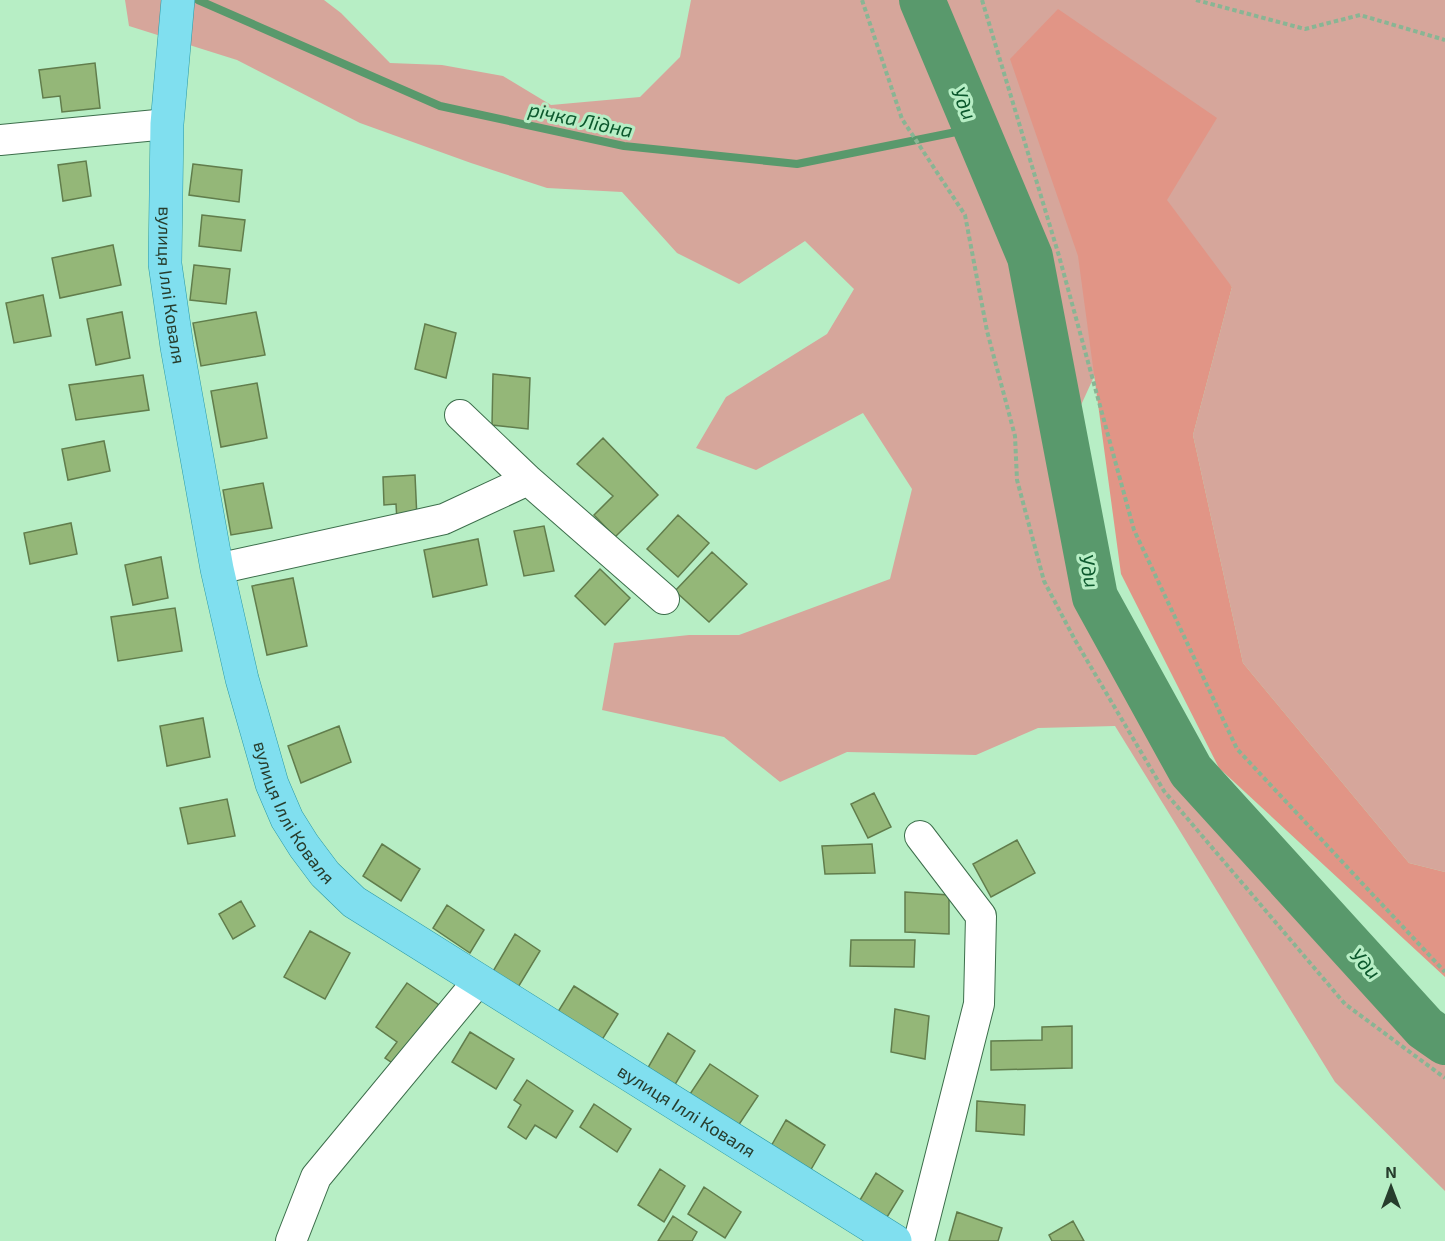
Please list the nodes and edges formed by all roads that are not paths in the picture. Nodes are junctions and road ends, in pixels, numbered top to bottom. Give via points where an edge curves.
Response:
1 (178, 0) edge
2 (167, 124) junction
3 (0, 140) edge
4 (460, 415) dead end
5 (528, 480) junction
6 (218, 569) junction
7 (664, 599) dead end
8 (920, 836) dead end
9 (479, 980) junction
10 (291, 1241) edge
11 (895, 1241) edge
12 (920, 1241) edge

1 - 2 main road, вулиця Іллі Коваля
2 - 3 street
2 - 6 main road, вулиця Іллі Коваля via 165,264
4 - 5 street
5 - 6 street via 444,519
5 - 7 street
6 - 9 main road, вулиця Іллі Коваля via 272,784 298,837 325,874 354,902
8 - 12 street via 981,916 979,1004
9 - 10 street via 316,1177
9 - 11 main road, вулиця Іллі Коваля

